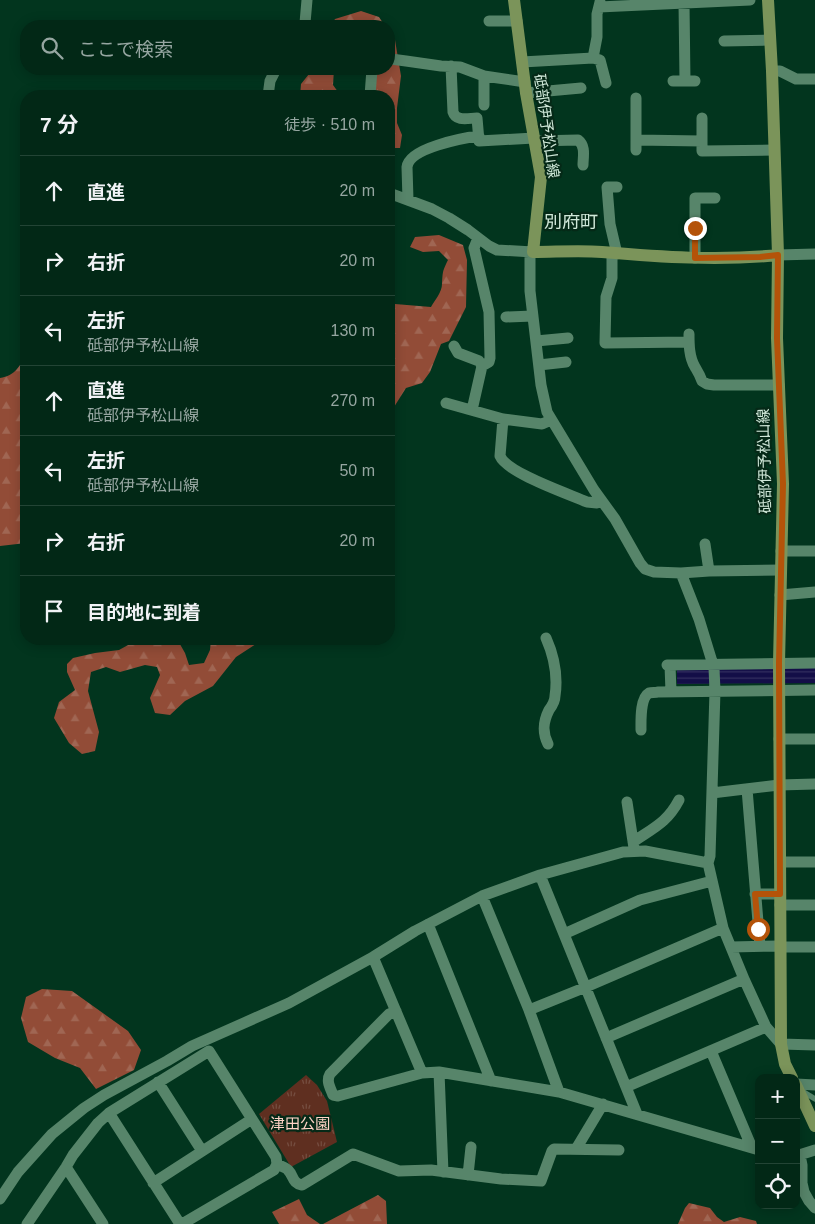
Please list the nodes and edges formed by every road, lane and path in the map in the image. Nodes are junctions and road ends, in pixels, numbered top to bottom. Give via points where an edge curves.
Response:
1 (307, 0) edge
2 (514, 0) edge
3 (750, 0) edge
4 (768, 0) edge
5 (684, 3) junction
6 (600, 4) edge
7 (305, 20) edge
8 (489, 21) dead end
9 (518, 21) junction
10 (724, 40) dead end
11 (770, 40) junction
12 (593, 58) junction
13 (395, 60) edge
14 (522, 62) junction
15 (451, 66) junction
16 (772, 71) junction
17 (273, 75) edge
18 (372, 75) edge
19 (484, 76) junction
20 (815, 78) edge
21 (684, 81) dead end
22 (606, 83) dead end
23 (525, 87) junction
24 (581, 88) dead end
25 (269, 90) edge
26 (370, 90) edge
27 (636, 98) dead end
28 (484, 105) dead end
29 (702, 118) dead end
30 (478, 136) junction
31 (534, 140) junction
32 (702, 141) junction
33 (774, 150) junction
34 (583, 165) dead end
35 (617, 187) dead end
36 (395, 195) edge
37 (716, 198) dead end
38 (408, 200) junction
39 (478, 238) junction
40 (531, 252) junction
41 (614, 253) junction
42 (815, 254) edge
43 (778, 255) junction
44 (695, 258) junction
45 (533, 316) junction
46 (506, 317) dead end
47 (568, 338) dead end
48 (536, 341) junction
49 (454, 346) dead end
50 (566, 362) dead end
51 (539, 365) junction
52 (482, 366) junction
53 (779, 385) junction
54 (446, 403) dead end
55 (472, 410) junction
56 (503, 419) junction
57 (551, 420) junction
58 (602, 501) junction
59 (705, 544) dead end
60 (781, 551) junction
61 (815, 551) edge
62 (781, 570) junction
63 (709, 571) junction
64 (682, 573) junction
65 (815, 592) edge
66 (780, 595) junction
67 (546, 638) dead end
68 (815, 663) edge
69 (779, 665) junction
70 (713, 666) junction
71 (779, 687) junction
72 (715, 689) junction
73 (671, 690) junction
74 (815, 690) edge
75 (641, 730) dead end
76 (779, 739) junction
77 (815, 739) edge
78 (548, 744) dead end
79 (815, 784) edge
80 (779, 785) junction
81 (747, 789) junction
82 (712, 793) junction
83 (680, 800) dead end
84 (627, 802) dead end
85 (634, 847) junction
86 (780, 862) junction
87 (815, 862) edge
88 (708, 864) junction
89 (540, 874) junction
90 (712, 881) junction
91 (755, 894) junction
92 (482, 896) junction
93 (780, 899) junction
94 (815, 905) edge
95 (428, 924) junction
96 (723, 928) junction
97 (564, 934) junction
98 (760, 946) junction
99 (731, 947) junction
100 (780, 947) junction
101 (815, 948) edge
102 (373, 957) junction
103 (744, 979) junction
104 (586, 987) junction
105 (396, 1010) junction
106 (529, 1010) junction
107 (766, 1026) junction
108 (606, 1038) junction
109 (781, 1044) junction
110 (815, 1045) edge
111 (208, 1046) junction
112 (712, 1051) junction
113 (440, 1072) junction
114 (422, 1073) junction
115 (790, 1074) edge
116 (491, 1081) junction
117 (158, 1082) junction
118 (800, 1084) edge
119 (815, 1085) edge
120 (800, 1087) edge
121 (626, 1088) junction
122 (800, 1091) edge
123 (559, 1092) junction
124 (815, 1098) edge
125 (604, 1104) junction
126 (109, 1113) junction
127 (637, 1114) junction
128 (813, 1114) edge
129 (252, 1119) junction
130 (815, 1126) edge
131 (471, 1147) dead end
132 (755, 1148) edge
133 (576, 1149) junction
134 (620, 1150) dead end
135 (815, 1150) edge
136 (202, 1151) junction
137 (800, 1154) edge
138 (800, 1160) edge
139 (277, 1164) junction
140 (66, 1167) junction
141 (443, 1172) junction
142 (468, 1175) junction
143 (154, 1183) junction
144 (0, 1200) edge
145 (815, 1208) edge
146 (28, 1224) edge
147 (103, 1224) edge
148 (181, 1224) edge

1 - 7 street
2 - 9 main road, 砥部伊予松山線
3 - 5 street
4 - 11 main road, 砥部伊予松山線
5 - 6 street
5 - 21 street via 689,53
6 - 12 street
8 - 9 street
9 - 14 main road, 砥部伊予松山線
10 - 11 street
11 - 16 main road, 砥部伊予松山線
12 - 14 street
12 - 22 street via 600,60
13 - 15 street
14 - 23 main road, 砥部伊予松山線
15 - 19 street
15 - 30 street via 454,116 477,118
16 - 20 street via 796,79
16 - 33 main road, 砥部伊予松山線
17 - 25 street
18 - 26 street
19 - 23 street
19 - 28 street
23 - 24 street
23 - 31 main road, 砥部伊予松山線
27 - 32 street via 636,145
29 - 32 street
30 - 31 street via 479,141
30 - 38 street via 437,145 410,159 407,167
31 - 34 street via 578,140 583,147
31 - 40 main road, 砥部伊予松山線 via 541,177
32 - 33 street via 702,151
33 - 43 main road, 砥部伊予松山線
35 - 41 street via 607,188
36 - 38 street
37 - 44 street via 695,198
38 - 39 street via 449,218
39 - 40 street via 497,250
39 - 52 street via 474,248 489,312 490,358
40 - 41 main road
40 - 45 street via 529,272
41 - 44 main road
41 - 53 street via 612,278 606,297 605,343 689,338 694,366 707,384
42 - 43 street
43 - 44 main road
43 - 53 main road, 砥部伊予松山線
45 - 46 street
45 - 48 street
47 - 48 street
48 - 51 street
49 - 52 street via 458,353
50 - 51 street
51 - 57 street
52 - 55 street
53 - 60 main road, 砥部伊予松山線 via 783,484
54 - 55 street
55 - 56 street
56 - 57 street via 542,424
56 - 58 street via 500,456 510,467 587,502
57 - 58 street
58 - 64 street via 646,569
59 - 63 street
60 - 61 street
60 - 62 main road, 砥部伊予松山線
62 - 63 street
62 - 66 main road, 砥部伊予松山線
63 - 64 street
64 - 70 street
65 - 66 street
66 - 69 main road, 砥部伊予松山線
67 - 78 street via 553,657 555,680 555,698 543,729
68 - 69 street
69 - 70 street
69 - 71 main road, 砥部伊予松山線
70 - 72 street
70 - 73 street via 669,667
71 - 72 street
71 - 74 street
71 - 76 main road
72 - 73 street
72 - 82 street
73 - 75 street via 645,697
76 - 77 street
76 - 80 main road
79 - 80 street
80 - 81 street
80 - 86 main road
81 - 82 street
81 - 91 street
82 - 88 street
83 - 85 street via 673,812
84 - 85 street
85 - 88 street
85 - 89 street
86 - 87 street
86 - 93 main road
88 - 90 street
89 - 92 street
89 - 97 street
90 - 96 street
90 - 97 street via 640,900
91 - 93 street
91 - 98 street
92 - 95 street
92 - 106 street
93 - 94 street
93 - 100 main road
95 - 102 street
95 - 116 street
96 - 99 street
96 - 104 street
97 - 104 street
98 - 99 street
98 - 100 street
99 - 103 street
100 - 101 street
100 - 109 main road
102 - 105 street
102 - 111 street
103 - 107 street
103 - 108 street
104 - 106 street
104 - 108 street
105 - 114 street
105 - 114 street via 330,1074 328,1083 334,1095 338,1096
106 - 123 street
107 - 109 street
107 - 112 street
108 - 121 street
109 - 110 street
109 - 115 main road
111 - 117 street
111 - 129 street
111 - 144 street via 192,1046 84,1108 52,1134 18,1172
112 - 121 street
112 - 132 street
113 - 114 street
113 - 116 street
113 - 141 street
116 - 123 street
117 - 126 street
117 - 136 street
118 - 119 street
120 - 124 lane
121 - 127 street
122 - 128 main road
123 - 125 street
125 - 127 street
125 - 133 street
126 - 140 street via 98,1122
126 - 143 street
127 - 132 street
128 - 130 main road
129 - 136 street
129 - 139 street via 276,1157
131 - 142 street
133 - 134 street
133 - 142 street via 554,1149 541,1181
135 - 137 street
136 - 143 street
138 - 145 street via 804,1192
139 - 141 street via 288,1169 298,1184 353,1154 399,1171
139 - 148 street via 274,1170
140 - 146 street
140 - 147 street
141 - 142 street
143 - 148 street

